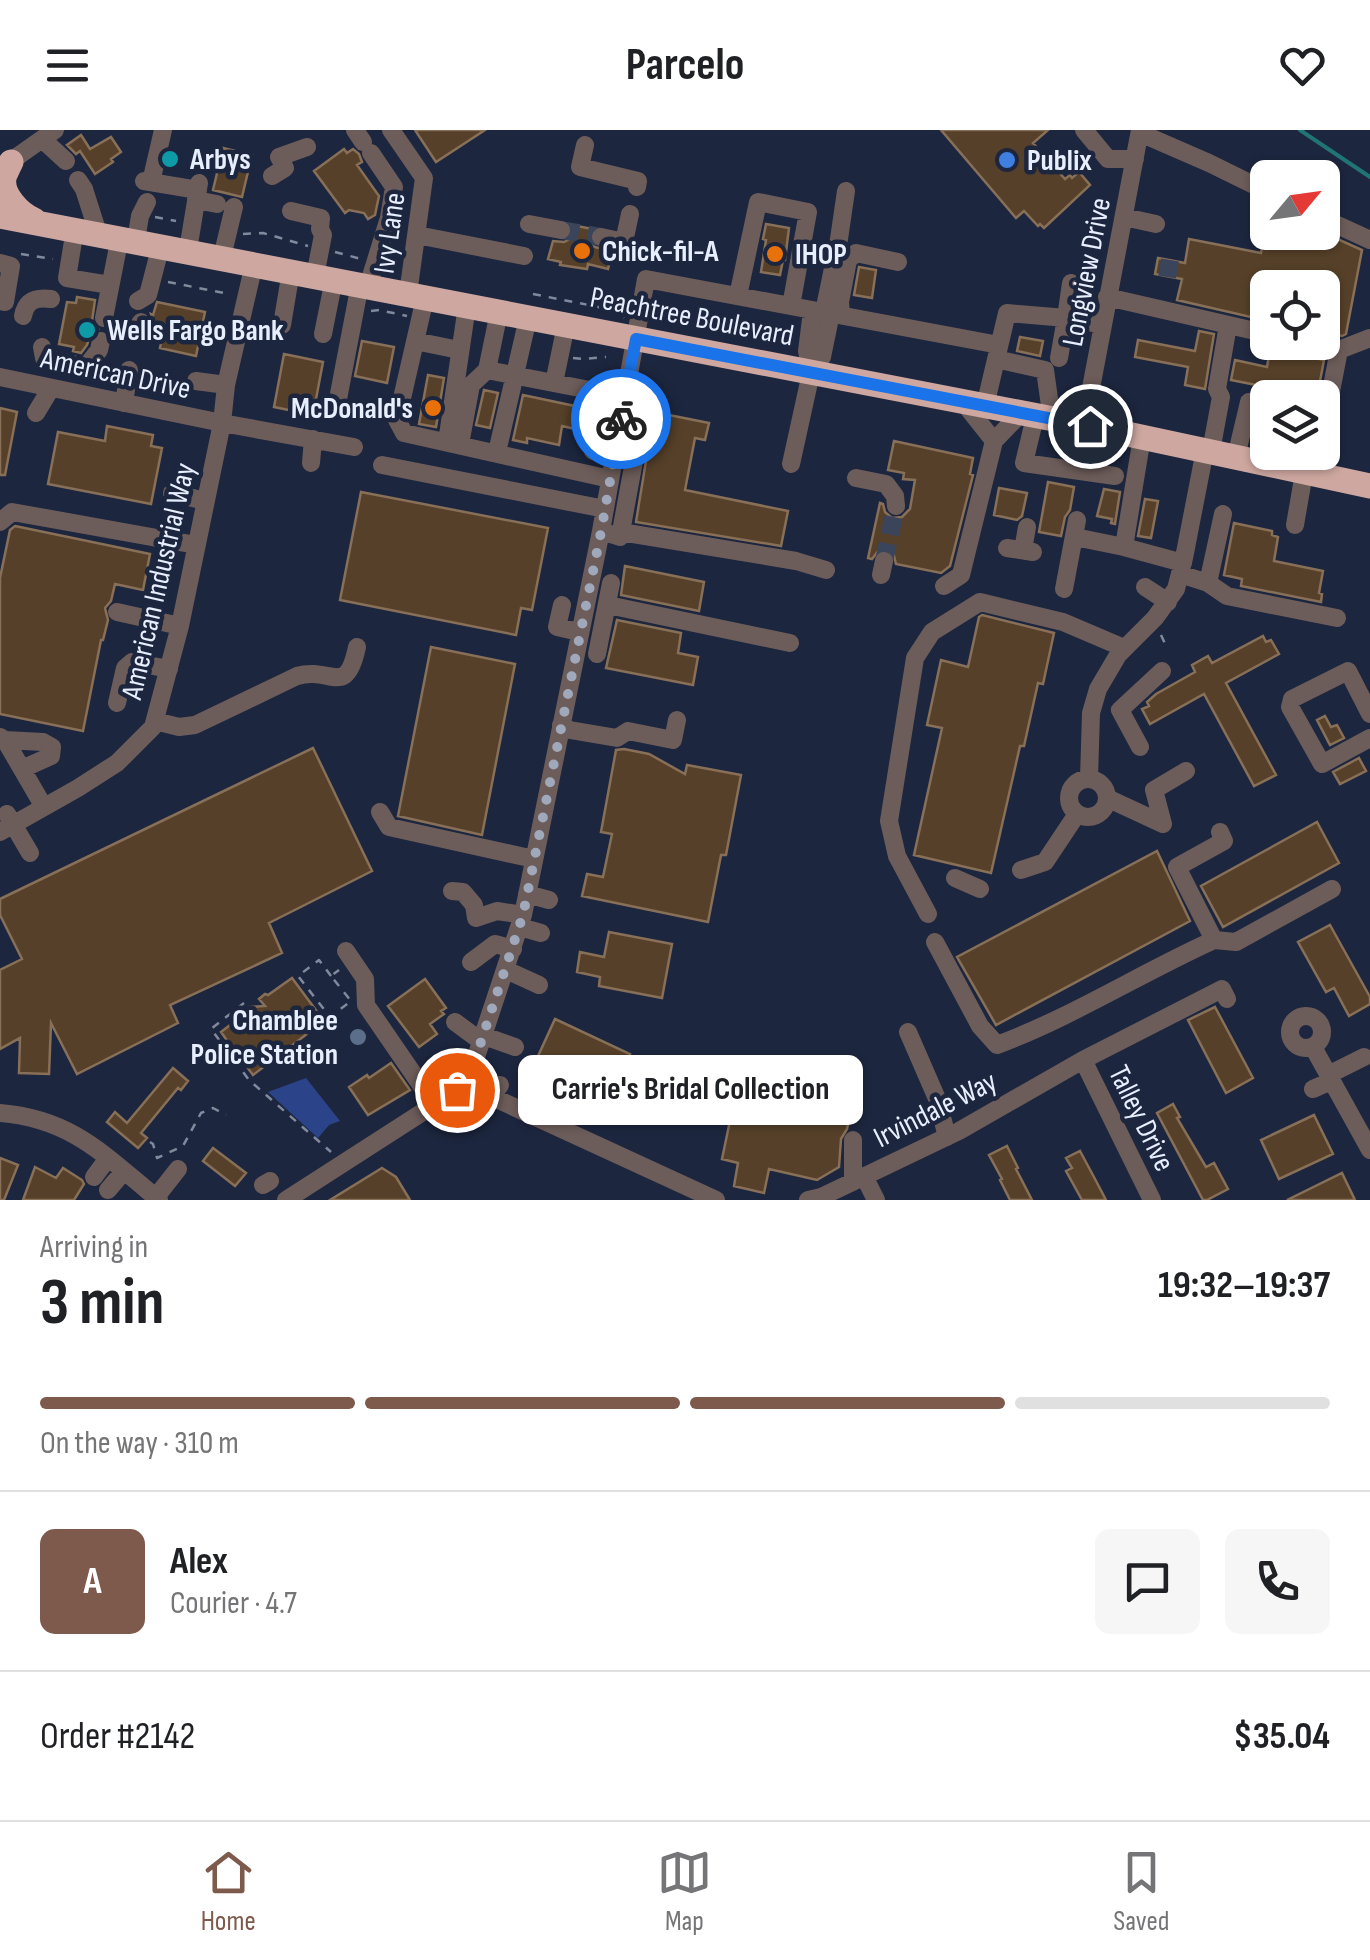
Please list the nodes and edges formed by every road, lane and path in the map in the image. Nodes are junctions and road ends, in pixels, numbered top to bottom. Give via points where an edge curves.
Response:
1 (18, 130) edge
2 (162, 130) edge
3 (391, 130) edge
4 (1084, 130) edge
5 (1140, 132) edge
6 (43, 138) edge
7 (363, 142) edge
8 (585, 145) dead end
9 (307, 147) dead end
10 (1135, 158) junction
11 (66, 161) dead end
12 (5, 166) edge
13 (279, 172) dead end
14 (1250, 183) edge
15 (85, 185) dead end
16 (637, 187) dead end
17 (846, 190) dead end
18 (197, 191) junction
19 (148, 209) joint
20 (291, 211) dead end
21 (808, 212) junction
22 (630, 214) dead end
23 (0, 216) edge
24 (1124, 217) junction
25 (389, 218) junction
26 (843, 218) junction
27 (186, 223) dead end
28 (43, 224) junction
29 (529, 224) dead end
30 (1156, 224) dead end
31 (1340, 226) edge
32 (418, 230) junction
33 (561, 230) tunnel mouth
34 (118, 237) junction
35 (601, 237) dead end
36 (1370, 240) edge
37 (228, 246) junction
38 (308, 246) dead end
39 (324, 249) dead end
40 (188, 250) junction
41 (17, 253) dead end
42 (524, 256) dead end
43 (898, 262) dead end
44 (0, 263) edge
45 (254, 264) junction
46 (311, 275) junction
47 (365, 277) junction
48 (58, 280) junction
49 (110, 284) junction
50 (1072, 284) dead end
51 (238, 296) dead end
52 (416, 296) junction
53 (738, 296) junction
54 (1107, 298) junction
55 (0, 301) edge
56 (467, 306) junction
57 (530, 306) junction
58 (791, 306) junction
59 (144, 308) joint
60 (499, 312) junction
61 (832, 314) junction
62 (23, 316) dead end
63 (368, 317) dead end
64 (104, 318) dead end
65 (1066, 318) junction
66 (282, 325) dead end
67 (566, 325) junction
68 (1103, 325) junction
69 (1228, 325) junction
70 (630, 329) junction
71 (1250, 330) edge
72 (412, 332) junction
73 (323, 334) dead end
74 (1370, 338) edge
75 (101, 341) dead end
76 (42, 348) dead end
77 (459, 350) junction
78 (1340, 350) edge
79 (997, 352) junction
80 (569, 357) dead end
81 (606, 357) dead end
82 (1052, 364) junction
83 (1096, 364) junction
84 (79, 366) junction
85 (129, 370) dead end
86 (486, 370) junction
87 (8, 373) edge
88 (812, 373) junction
89 (516, 376) junction
90 (196, 381) dead end
91 (554, 384) junction
92 (226, 385) junction
93 (59, 390) junction
94 (338, 399) dead end
95 (1249, 402) dead end
96 (124, 403) junction
97 (602, 404) junction
98 (974, 404) junction
99 (622, 408) junction
100 (36, 413) dead end
101 (1036, 417) junction
102 (222, 424) junction
103 (1087, 426) junction
104 (1142, 437) junction
105 (313, 440) junction
106 (452, 440) junction
107 (994, 441) junction
108 (354, 447) dead end
109 (496, 452) junction
110 (1218, 453) junction
111 (614, 456) junction
112 (311, 462) dead end
113 (791, 464) dead end
114 (382, 465) dead end
115 (1084, 472) junction
116 (1304, 473) junction
117 (1115, 476) dead end
118 (856, 478) dead end
119 (610, 479) junction
120 (1370, 486) edge
121 (172, 494) dead end
122 (205, 500) junction
123 (896, 506) dead end
124 (605, 509) junction
125 (1222, 514) dead end
126 (0, 522) edge
127 (1295, 525) dead end
128 (1027, 527) dead end
129 (601, 532) junction
130 (621, 532) junction
131 (196, 544) junction
132 (1124, 547) junction
133 (1021, 550) dead end
134 (1182, 569) junction
135 (826, 570) dead end
136 (611, 583) dead end
137 (1208, 583) junction
138 (944, 586) dead end
139 (1145, 587) dead end
140 (1064, 590) dead end
141 (1168, 602) junction
142 (608, 604) junction
143 (562, 605) dead end
144 (117, 612) dead end
145 (1337, 618) dead end
146 (180, 626) junction
147 (1160, 629) dead end
148 (579, 632) junction
149 (790, 642) dead end
150 (357, 648) dead end
151 (1124, 648) junction
152 (1168, 648) dead end
153 (597, 654) dead end
154 (169, 669) junction
155 (1162, 671) dead end
156 (1095, 698) junction
157 (117, 703) dead end
158 (1120, 710) junction
159 (1370, 714) edge
160 (155, 720) junction
161 (677, 720) dead end
162 (561, 724) junction
163 (1370, 738) edge
164 (2, 739) edge
165 (1140, 747) dead end
166 (22, 770) junction
167 (1186, 771) dead end
168 (1089, 778) junction
169 (1107, 798) junction
170 (44, 808) junction
171 (380, 812) dead end
172 (1078, 814) junction
173 (7, 824) edge
174 (1163, 824) junction
175 (1220, 832) dead end
176 (1143, 834) dead end
177 (542, 848) junction
178 (30, 853) dead end
179 (1045, 862) junction
180 (1021, 870) dead end
181 (955, 878) dead end
182 (1057, 878) dead end
183 (1332, 888) dead end
184 (980, 889) dead end
185 (452, 890) dead end
186 (527, 894) junction
187 (549, 900) dead end
188 (928, 914) dead end
189 (521, 921) junction
190 (541, 933) dead end
191 (1214, 940) junction
192 (936, 942) dead end
193 (512, 949) junction
194 (349, 956) joint
195 (471, 962) dead end
196 (506, 970) junction
197 (331, 976) junction
198 (539, 985) dead end
199 (1227, 999) dead end
200 (244, 1003) dead end
201 (455, 1022) dead end
202 (908, 1032) dead end
203 (483, 1039) junction
204 (515, 1047) dead end
205 (1313, 1047) dead end
206 (1364, 1056) dead end
207 (1083, 1060) junction
208 (1330, 1078) junction
209 (464, 1084) junction
210 (495, 1090) junction
211 (1313, 1090) dead end
212 (434, 1104) junction
213 (0, 1113) edge
214 (478, 1114) dead end
215 (226, 1116) dead end
216 (948, 1136) junction
217 (853, 1140) dead end
218 (150, 1142) dead end
219 (1370, 1150) edge
220 (331, 1152) dead end
221 (108, 1158) junction
222 (178, 1169) dead end
223 (124, 1171) junction
224 (859, 1179) junction
225 (286, 1197) edge
226 (154, 1198) edge
227 (714, 1199) edge
228 (808, 1200) edge
229 (876, 1200) edge
230 (1152, 1200) edge

1 - 6 street
2 - 18 street via 148,181
3 - 32 street, Ivy Lane via 424,178
4 - 10 street via 1108,158
5 - 10 street, Longview Drive
5 - 14 street
6 - 11 street
6 - 12 street
7 - 25 street via 394,187
8 - 16 street via 580,167 638,181
9 - 13 street via 279,157
10 - 24 street, Longview Drive
12 - 28 highway via 5,188 14,203
15 - 34 street
17 - 26 street
18 - 37 street via 225,206
18 - 40 street
19 - 27 path
19 - 34 street
20 - 46 street via 320,223
21 - 26 street
21 - 53 street via 758,202
21 - 58 street
22 - 35 street via 624,242
23 - 28 highway, Peachtree Boulevard
24 - 30 street
24 - 54 street, Longview Drive
25 - 32 street
25 - 47 street
26 - 61 street
28 - 34 highway, Peachtree Boulevard
29 - 33 street
31 - 36 street
32 - 42 street
32 - 52 street, Ivy Lane
34 - 40 highway, Peachtree Boulevard
34 - 48 street
34 - 49 street
34 - 59 street
37 - 38 path via 263,233
37 - 40 highway, Peachtree Boulevard
37 - 45 highway, Peachtree Boulevard
39 - 47 path
41 - 48 path
43 - 61 street via 856,253
44 - 55 street via 11,266 5,302
45 - 46 highway, Peachtree Boulevard
45 - 92 street, American Industrial Way
46 - 47 highway, Peachtree Boulevard
46 - 66 street
46 - 73 street
47 - 52 highway, Peachtree Boulevard
47 - 94 street
48 - 49 street
48 - 62 street via 30,300
49 - 64 street
50 - 65 street
51 - 59 path
52 - 56 highway, Peachtree Boulevard
52 - 72 street, Ivy Lane
53 - 58 street
53 - 70 street via 646,279
54 - 68 street, Longview Drive
54 - 69 street
56 - 60 highway, Peachtree Boulevard
56 - 77 street
57 - 60 highway, Peachtree Boulevard
57 - 67 highway, Peachtree Boulevard
57 - 70 path via 618,311
57 - 89 street
58 - 61 street
60 - 86 street
61 - 79 street
61 - 88 street via 811,319 806,350
63 - 72 path via 380,310 406,315
65 - 68 street
65 - 79 street via 1007,313
65 - 82 street
67 - 70 highway, Peachtree Boulevard
67 - 91 street
68 - 83 street, Longview Drive
69 - 71 street
69 - 110 street via 1217,389
70 - 88 highway, Peachtree Boulevard
70 - 99 street
72 - 77 street
72 - 106 street, Ivy Lane via 398,420 404,433
74 - 78 street
75 - 84 street
76 - 84 street via 44,358
77 - 106 street
79 - 82 street
79 - 98 street
80 - 81 path
82 - 83 street
82 - 101 street
83 - 103 street, Longview Drive
84 - 93 street
85 - 96 street
86 - 89 street
86 - 106 street via 470,385
87 - 93 street, American Drive
88 - 98 highway, Peachtree Boulevard
88 - 113 street
89 - 91 street
89 - 109 street
90 - 92 street
91 - 97 street via 604,393
92 - 102 street, American Industrial Way
93 - 96 street, American Drive
93 - 100 street
95 - 110 street
96 - 102 street, American Drive
97 - 99 street
97 - 111 street via 594,451
98 - 101 highway, Peachtree Boulevard
98 - 107 street
99 - 111 street
101 - 103 highway, Peachtree Boulevard
101 - 107 street
101 - 115 street via 1024,463
102 - 105 street, American Drive
102 - 122 street, American Industrial Way
103 - 104 highway, Peachtree Boulevard
103 - 115 street, Longview Drive
104 - 110 highway, Peachtree Boulevard
104 - 132 street
105 - 108 street, American Drive
105 - 112 street
106 - 109 street
107 - 138 street via 961,575
109 - 119 street
110 - 116 highway, Peachtree Boulevard
110 - 134 street
111 - 119 street
111 - 130 street via 634,461
114 - 124 street via 583,514
115 - 117 street
116 - 120 highway, Peachtree Boulevard
116 - 127 street
118 - 123 street via 886,484
119 - 124 street
121 - 122 street
122 - 131 street, American Industrial Way
124 - 129 street
125 - 137 street
126 - 131 street via 12,512
128 - 133 street
129 - 130 street
129 - 148 street
130 - 135 street
131 - 146 street, American Industrial Way
132 - 134 street
132 - 140 street via 1076,529
134 - 137 street
134 - 141 street
136 - 142 street
137 - 145 street via 1227,596
139 - 141 street
141 - 151 street
142 - 149 street
142 - 153 street
143 - 148 street via 557,626
144 - 146 street
146 - 154 street, American Industrial Way
147 - 152 path
148 - 162 street
150 - 160 street via 347,675 297,676 195,726
151 - 156 street
151 - 188 street via 1087,638 1063,622 980,602 932,632 915,658 889,822 896,856
154 - 157 street via 132,662
154 - 160 street, American Industrial Way
155 - 158 street
156 - 158 street
156 - 168 street
158 - 165 street
159 - 163 street via 1348,671 1292,699 1290,707 1322,764
160 - 170 street, American Industrial Way via 117,763
161 - 162 street via 673,740 628,730 617,738
162 - 177 street
164 - 166 street
164 - 166 street via 52,747 51,756
166 - 170 street
167 - 174 street via 1154,790
168 - 169 street via 1102,784
168 - 172 street via 1069,794
169 - 172 street via 1096,816
169 - 174 street
170 - 173 street, American Industrial Way
171 - 177 street via 388,828
172 - 179 street
173 - 178 street
174 - 176 street
175 - 191 street via 1224,841 1183,857 1176,867
177 - 186 street
179 - 180 street
179 - 182 street
181 - 184 street
183 - 191 street via 1236,942
185 - 189 street via 463,892 476,918 497,911
186 - 187 street
186 - 189 street
189 - 190 street
189 - 193 street
191 - 192 street via 997,1044 980,1026
193 - 195 street via 495,944
193 - 196 street
194 - 197 path
194 - 212 street via 365,979 366,1005
196 - 198 street
196 - 203 street
197 - 197 path via 351,1001 330,1017 298,976 319,960
199 - 207 street, Irvindale Way via 1222,990
200 - 220 path via 211,1029 250,1080
201 - 203 street
202 - 216 street
203 - 204 street
203 - 209 street
205 - 208 street
206 - 208 street
207 - 216 street, Irvindale Way
207 - 230 street, Talley Drive
208 - 211 street
208 - 219 street
209 - 210 street
209 - 212 street
210 - 214 street
210 - 227 street
212 - 225 street
213 - 221 street via 34,1118
215 - 218 path via 214,1108 201,1112 183,1146 157,1158
216 - 224 street, Irvindale Way
217 - 224 street
221 - 223 street
221 - 223 street via 101,1183
222 - 226 street
223 - 226 street
224 - 228 street, Irvindale Way
224 - 229 street

